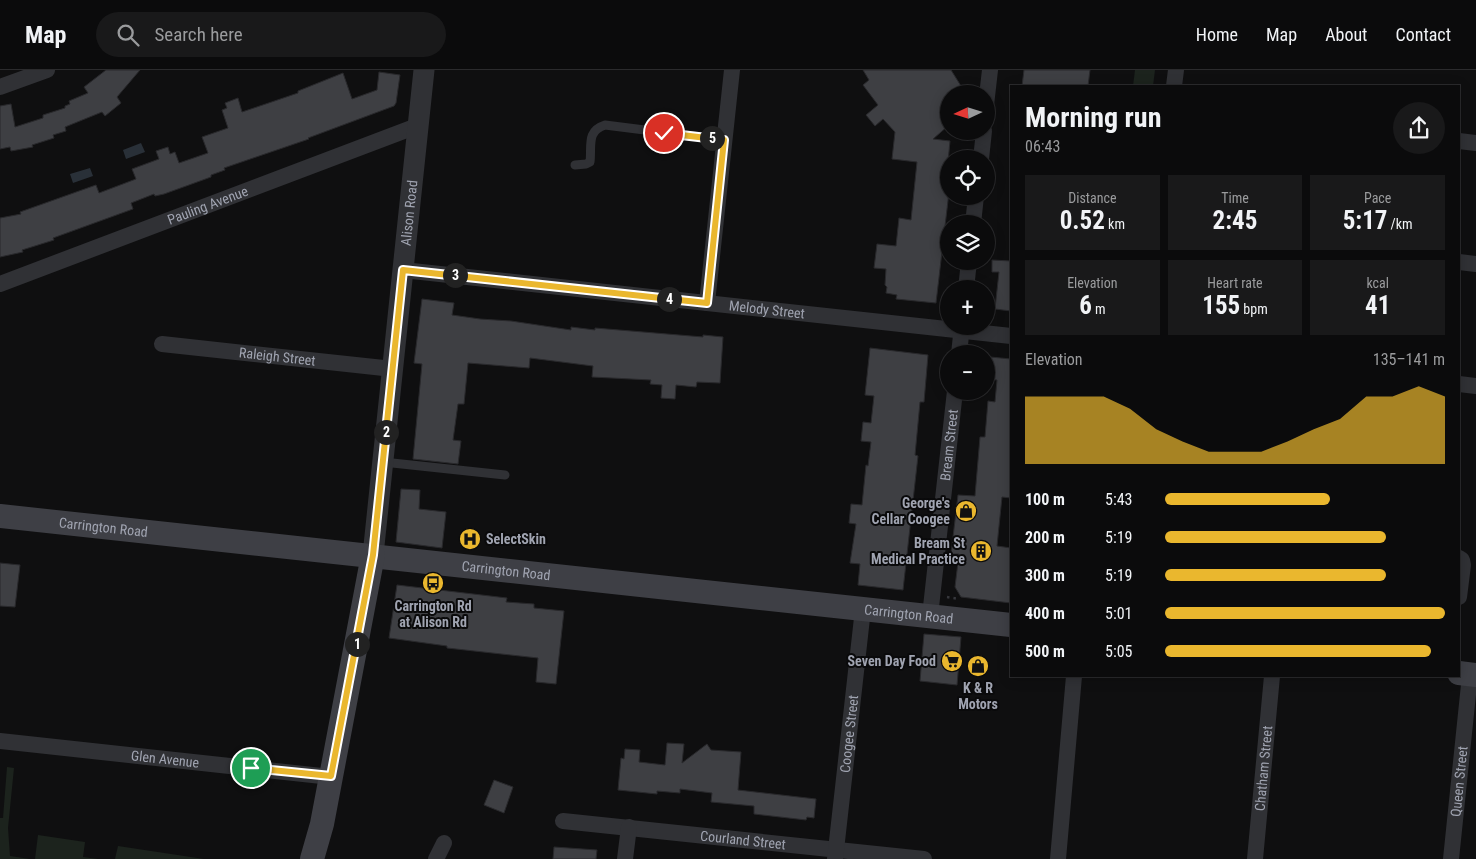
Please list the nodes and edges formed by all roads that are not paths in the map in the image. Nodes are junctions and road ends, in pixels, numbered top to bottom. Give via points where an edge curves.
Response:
1 (47, 70) edge
2 (424, 70) edge
3 (732, 70) edge
4 (990, 70) edge
5 (1176, 70) edge
6 (988, 85) edge
7 (1174, 85) edge
8 (0, 87) edge
9 (417, 126) junction
10 (724, 140) junction
11 (1460, 141) edge
12 (1476, 143) edge
13 (575, 164) dead end
14 (1460, 262) edge
15 (1476, 264) edge
16 (403, 270) junction
17 (0, 284) edge
18 (707, 303) junction
19 (940, 326) edge
20 (995, 333) edge
21 (1010, 336) edge
22 (162, 344) dead end
23 (392, 370) junction
24 (1460, 384) edge
25 (1476, 386) edge
26 (954, 400) edge
27 (382, 462) junction
28 (505, 475) dead end
29 (0, 516) edge
30 (373, 555) junction
31 (1460, 559) edge
32 (1460, 589) edge
33 (863, 609) junction
34 (930, 616) junction
35 (1010, 625) edge
36 (1468, 674) edge
37 (1074, 677) edge
38 (1272, 677) edge
39 (0, 741) edge
40 (331, 776) junction
41 (564, 821) dead end
42 (629, 827) junction
43 (444, 842) dead end
44 (835, 854) edge
45 (312, 859) edge
46 (436, 859) edge
47 (625, 859) edge
48 (924, 859) edge
49 (1058, 859) edge
50 (1255, 859) edge
51 (1451, 859) edge

1 - 8 street
2 - 9 street, Alison Road
3 - 10 street
4 - 6 street
5 - 7 street
9 - 16 street, Alison Road
9 - 17 street, Pauling Avenue
10 - 13 lane via 605,125 592,134 590,162
10 - 18 street
11 - 12 street
14 - 15 street
16 - 18 street, Melody Street
16 - 23 street, Alison Road
18 - 19 street, Melody Street
20 - 21 street, Melody Street
22 - 23 street, Raleigh Street
23 - 27 street, Alison Road
24 - 25 street
26 - 34 street, Bream Street
27 - 28 lane
27 - 30 street, Alison Road
29 - 30 main road, Carrington Road
30 - 33 main road, Carrington Road
30 - 40 main road, Alison Road
31 - 32 street via 1463,565
33 - 34 main road, Carrington Road
33 - 44 street, Coogee Street
34 - 35 main road, Carrington Road
36 - 51 street, Queen Street
37 - 49 street
38 - 50 street, Chatham Street
39 - 40 street, Glen Avenue
40 - 45 main road, Alison Road
41 - 42 street, Courland Street
42 - 44 street, Courland Street
42 - 47 street
43 - 46 street
44 - 48 street, Courland Street

